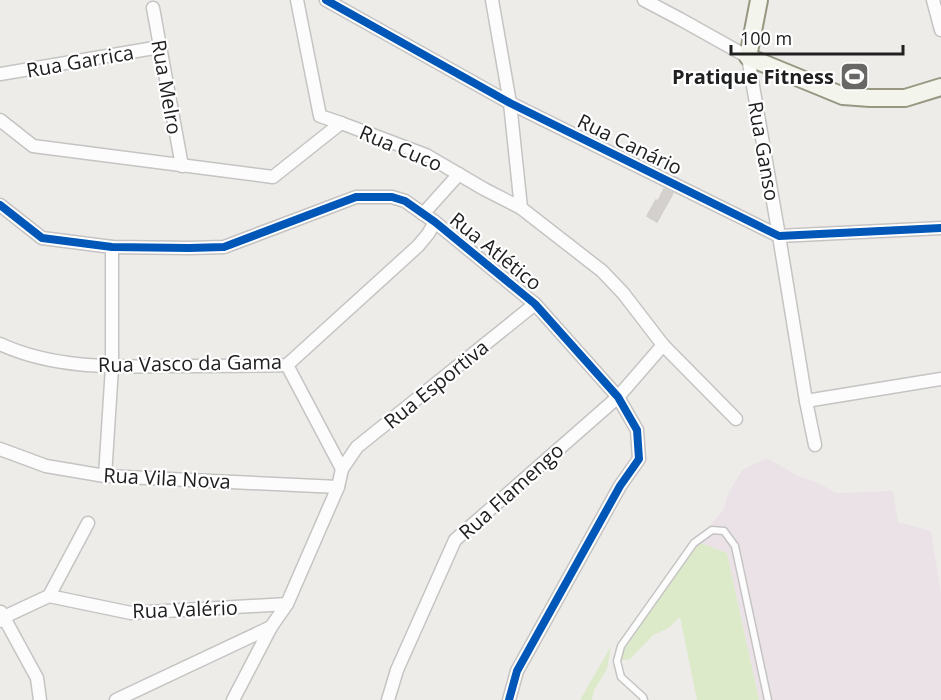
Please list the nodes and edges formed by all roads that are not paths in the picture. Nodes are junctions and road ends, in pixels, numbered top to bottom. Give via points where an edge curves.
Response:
1 (297, 0) edge
2 (326, 0) edge
3 (492, 0) edge
4 (644, 0) edge
5 (759, 0) edge
6 (933, 0) edge
7 (153, 8) dead end
8 (941, 30) edge
9 (160, 47) junction
10 (748, 57) junction
11 (0, 74) edge
12 (941, 87) edge
13 (510, 103) junction
14 (0, 120) edge
15 (341, 123) junction
16 (182, 166) junction
17 (459, 174) junction
18 (0, 205) edge
19 (521, 208) junction
20 (423, 214) junction
21 (435, 222) junction
22 (941, 228) edge
23 (779, 236) junction
24 (112, 247) junction
25 (535, 304) junction
26 (0, 344) edge
27 (663, 345) junction
28 (287, 366) junction
29 (112, 367) junction
30 (941, 379) edge
31 (618, 397) junction
32 (806, 401) junction
33 (736, 419) dead end
34 (814, 445) dead end
35 (0, 448) edge
36 (342, 469) junction
37 (105, 476) junction
38 (338, 487) junction
39 (88, 523) dead end
40 (49, 596) junction
41 (287, 604) junction
42 (1, 616) edge
43 (271, 627) junction
44 (40, 700) edge
45 (116, 700) edge
46 (233, 700) edge
47 (387, 700) edge
48 (509, 700) edge
49 (644, 700) edge
50 (768, 700) edge

1 - 15 street via 320,116
2 - 13 street, Rua Canário
3 - 13 street
4 - 10 street
5 - 10 street, Rua Ganso
6 - 8 street
7 - 9 street, Rua Melro
9 - 11 street, Rua Garrica
9 - 16 street, Rua Melro
10 - 12 street via 843,96 905,98
10 - 23 street, Rua Ganso
13 - 19 street
13 - 23 street, Rua Canário
14 - 16 street, Rua Cuco via 33,146
15 - 16 street, Rua Cuco via 273,177
15 - 17 street, Rua Cuco via 426,155
17 - 19 street, Rua Cuco
17 - 20 street
18 - 24 street, Rua Atlético via 42,238
19 - 27 street, Rua Cuco via 602,271
20 - 21 street, Rua Atlético
20 - 24 street, Rua Atlético via 392,197 356,197 224,247
21 - 25 street, Rua Atlético
21 - 28 street, Rua Vasco da Gama via 418,246
22 - 23 street, Rua Canário
23 - 32 street, Rua Ganso
24 - 29 street
25 - 31 street, Rua Atlético
25 - 36 street, Rua Esportiva via 357,447
26 - 29 street, Rua Vasco da Gama via 17,352 67,363
27 - 31 street, Rua Flamengo
27 - 33 street, Rua Cuco
28 - 29 street, Rua Vasco da Gama
28 - 36 street
29 - 37 street
30 - 32 street
31 - 47 street, Rua Flamengo via 455,540
31 - 48 street, Rua Atlético via 638,430 639,459 620,486 517,671
32 - 34 street, Rua Ganso
35 - 37 street, Rua Vila Nova via 46,466
36 - 38 street
37 - 38 street, Rua Vila Nova
38 - 41 street
39 - 40 street
40 - 41 street, Rua Valério via 131,613
40 - 42 street
41 - 43 street
42 - 44 street via 38,678
43 - 45 street
43 - 46 street
49 - 50 lane via 621,677 617,661 621,646 694,543 712,530 724,531 735,546

